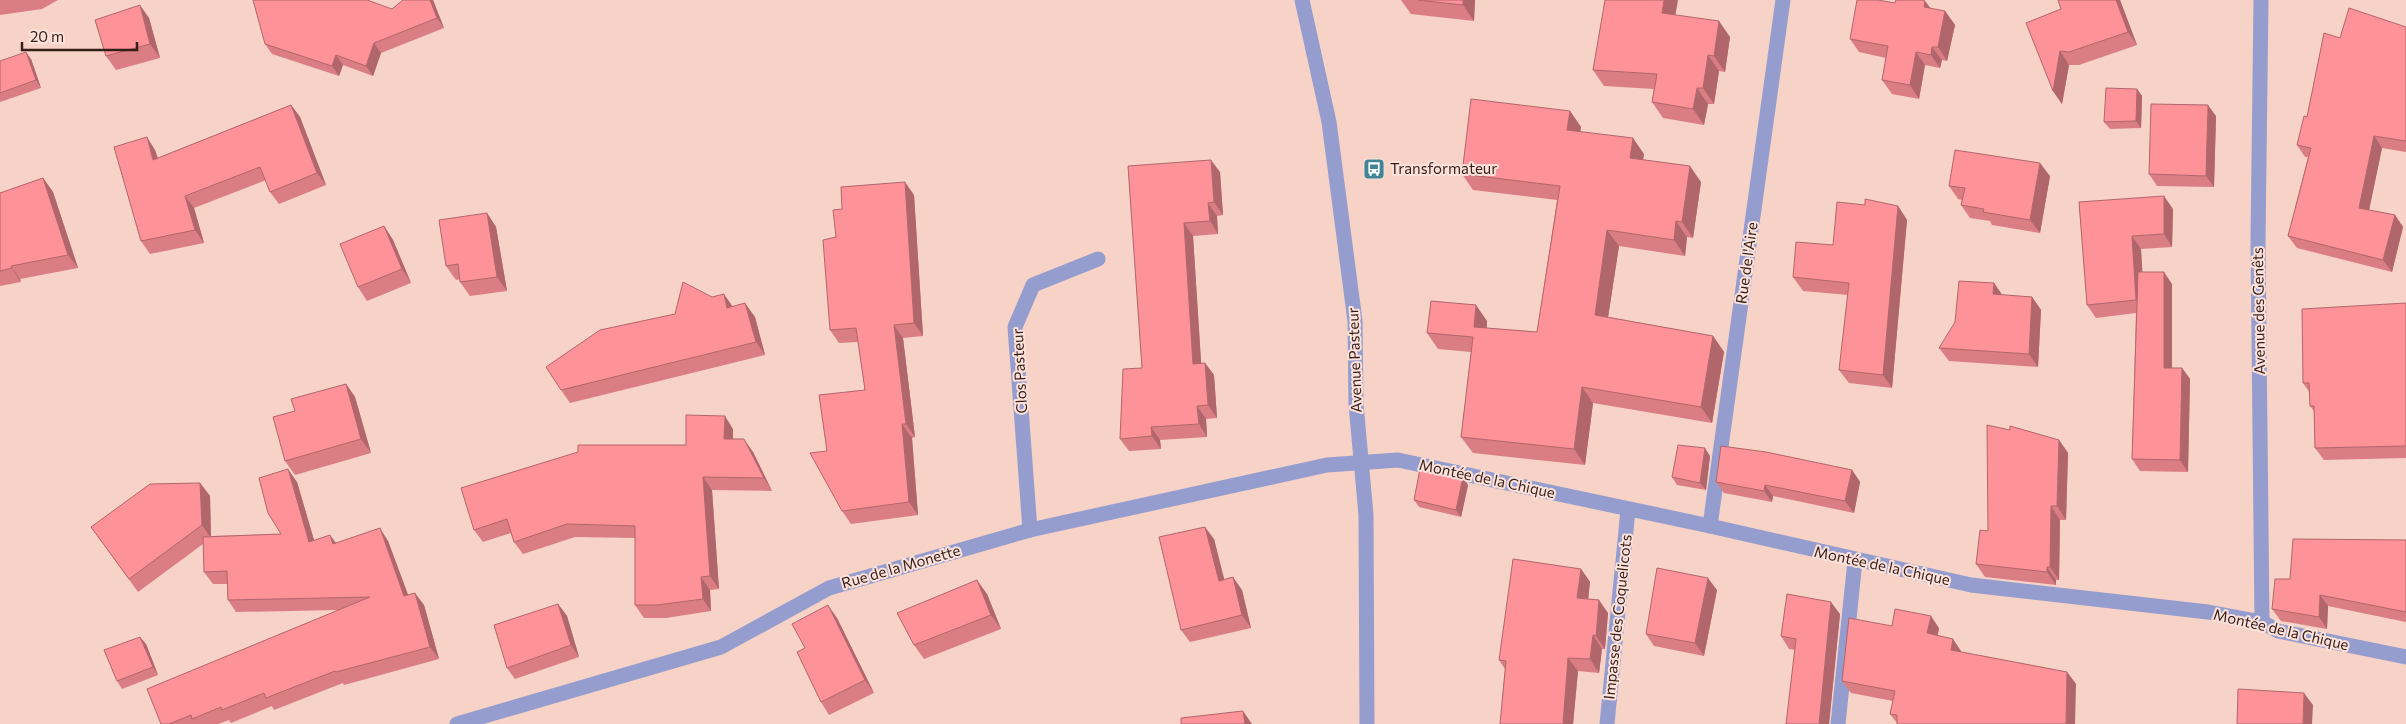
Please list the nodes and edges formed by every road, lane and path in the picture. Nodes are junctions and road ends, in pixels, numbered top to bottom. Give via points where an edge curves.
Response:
1 (1302, 0) edge
2 (1783, 0) edge
3 (2261, 0) edge
4 (1098, 260) dead end
5 (1361, 462) junction
6 (1628, 510) junction
7 (1710, 526) junction
8 (1030, 530) junction
9 (1855, 561) junction
10 (2262, 622) junction
11 (2406, 657) edge
12 (458, 724) edge
13 (1367, 724) edge
14 (1607, 724) edge
15 (1838, 724) edge

1 - 5 street, Avenue Pasteur via 1329,122 1355,321 1356,404
2 - 7 street, Rue de l'Aire
3 - 10 street, Avenue des Genêts via 2258,250
4 - 8 street, Clos Pasteur via 1033,286 1015,327
5 - 6 street, Montée de la Chique via 1398,460
5 - 8 street, Rue de la Monette via 1327,465
5 - 13 street, Avenue Pasteur via 1366,515
6 - 7 street, Montée de la Chique
6 - 14 street, Impasse des Coquelicots
7 - 9 street, Montée de la Chique
8 - 12 street, Rue de la Monette via 829,588 721,647
9 - 10 street, Montée de la Chique via 1971,585 2208,612
9 - 15 street
10 - 11 street, Montée de la Chique via 2278,631

